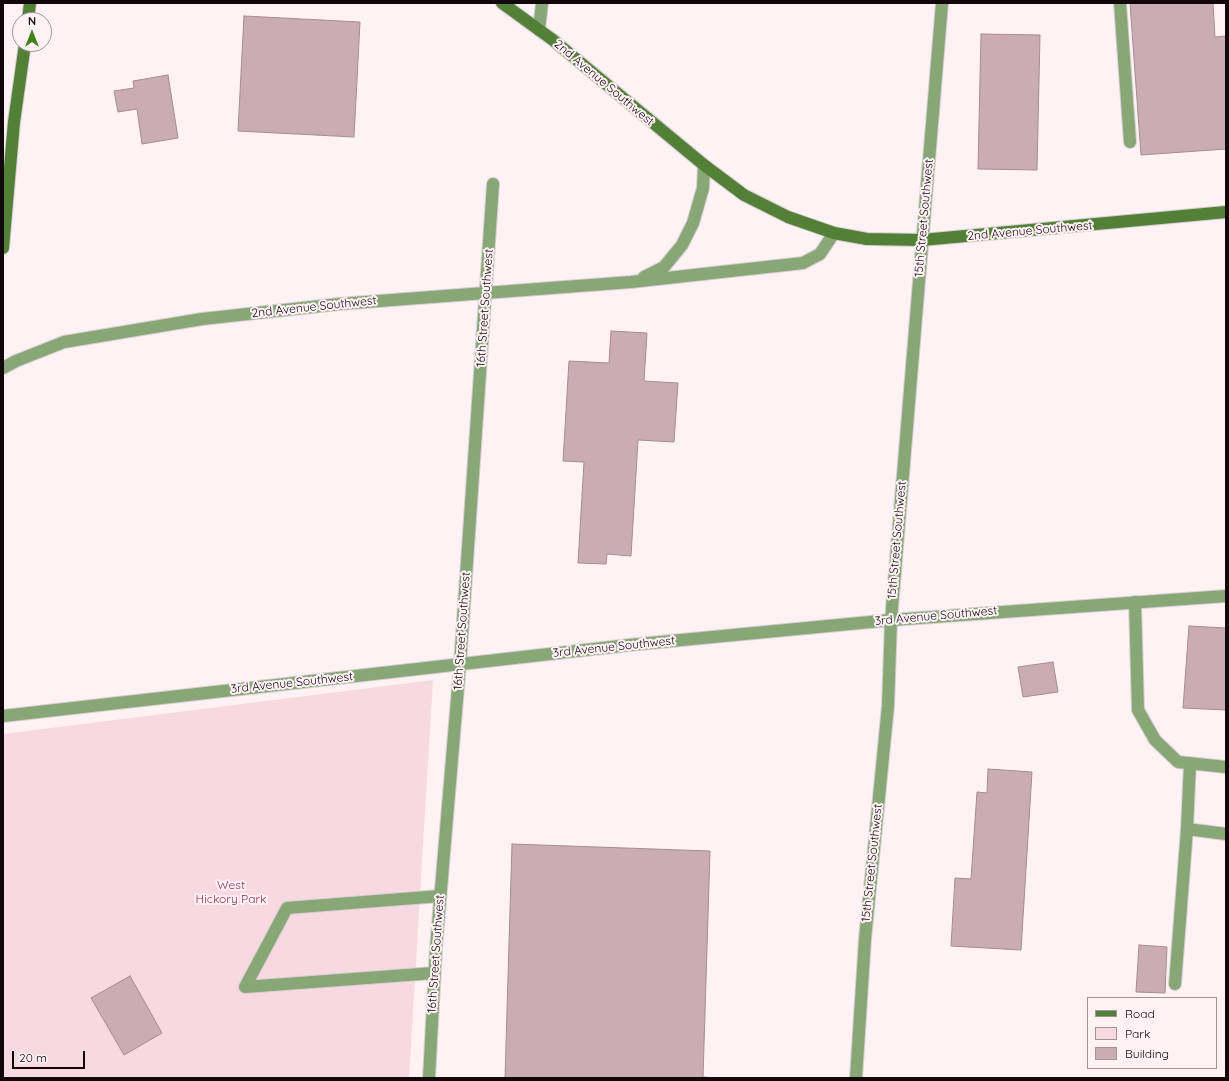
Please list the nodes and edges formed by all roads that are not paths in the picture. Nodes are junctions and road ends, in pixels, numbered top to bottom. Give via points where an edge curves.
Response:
1 (502, 3) edge
2 (542, 3) edge
3 (942, 3) edge
4 (1120, 3) edge
5 (539, 30) junction
6 (24, 52) edge
7 (1130, 142) dead end
8 (704, 165) junction
9 (493, 184) dead end
10 (1226, 212) edge
11 (834, 233) junction
12 (922, 240) junction
13 (3, 248) edge
14 (631, 282) junction
15 (486, 292) junction
16 (3, 368) edge
17 (1226, 596) edge
18 (1135, 602) junction
19 (891, 620) junction
20 (460, 664) junction
21 (3, 716) edge
22 (1190, 763) junction
23 (1226, 767) edge
24 (1187, 829) junction
25 (1226, 834) edge
26 (440, 896) junction
27 (434, 973) junction
28 (1174, 984) dead end
29 (429, 1078) edge
30 (856, 1078) edge

1 - 5 main road, 2nd Avenue Southwest
2 - 5 street
3 - 12 street, 15th Street Southwest
4 - 7 street
5 - 8 main road, 2nd Avenue Southwest
6 - 13 main road via 14,122
8 - 11 main road, 2nd Avenue Southwest via 744,194 788,217
8 - 14 street, 2nd Avenue Southwest via 703,188 693,223 682,245 664,267
9 - 15 street, 16th Street Southwest
10 - 12 main road, 2nd Avenue Southwest
11 - 12 main road, 2nd Avenue Southwest via 867,239
11 - 14 street, 2nd Avenue Southwest via 820,254 803,263
12 - 19 street, 15th Street Southwest
14 - 15 street, 2nd Avenue Southwest
15 - 16 street, 2nd Avenue Southwest via 202,319 64,342
15 - 20 street, 16th Street Southwest
17 - 18 street, 3rd Avenue Southwest
18 - 19 street, 3rd Avenue Southwest
18 - 22 street via 1138,710 1155,740 1178,762
19 - 20 street, 3rd Avenue Southwest via 629,644
19 - 30 street, 15th Street Southwest via 888,706 865,939
20 - 21 street, 3rd Avenue Southwest
20 - 26 street, 16th Street Southwest
22 - 23 street
22 - 24 street
24 - 25 street
24 - 28 street
26 - 27 street, 16th Street Southwest
26 - 27 street via 287,908 245,987
27 - 29 street, 16th Street Southwest

